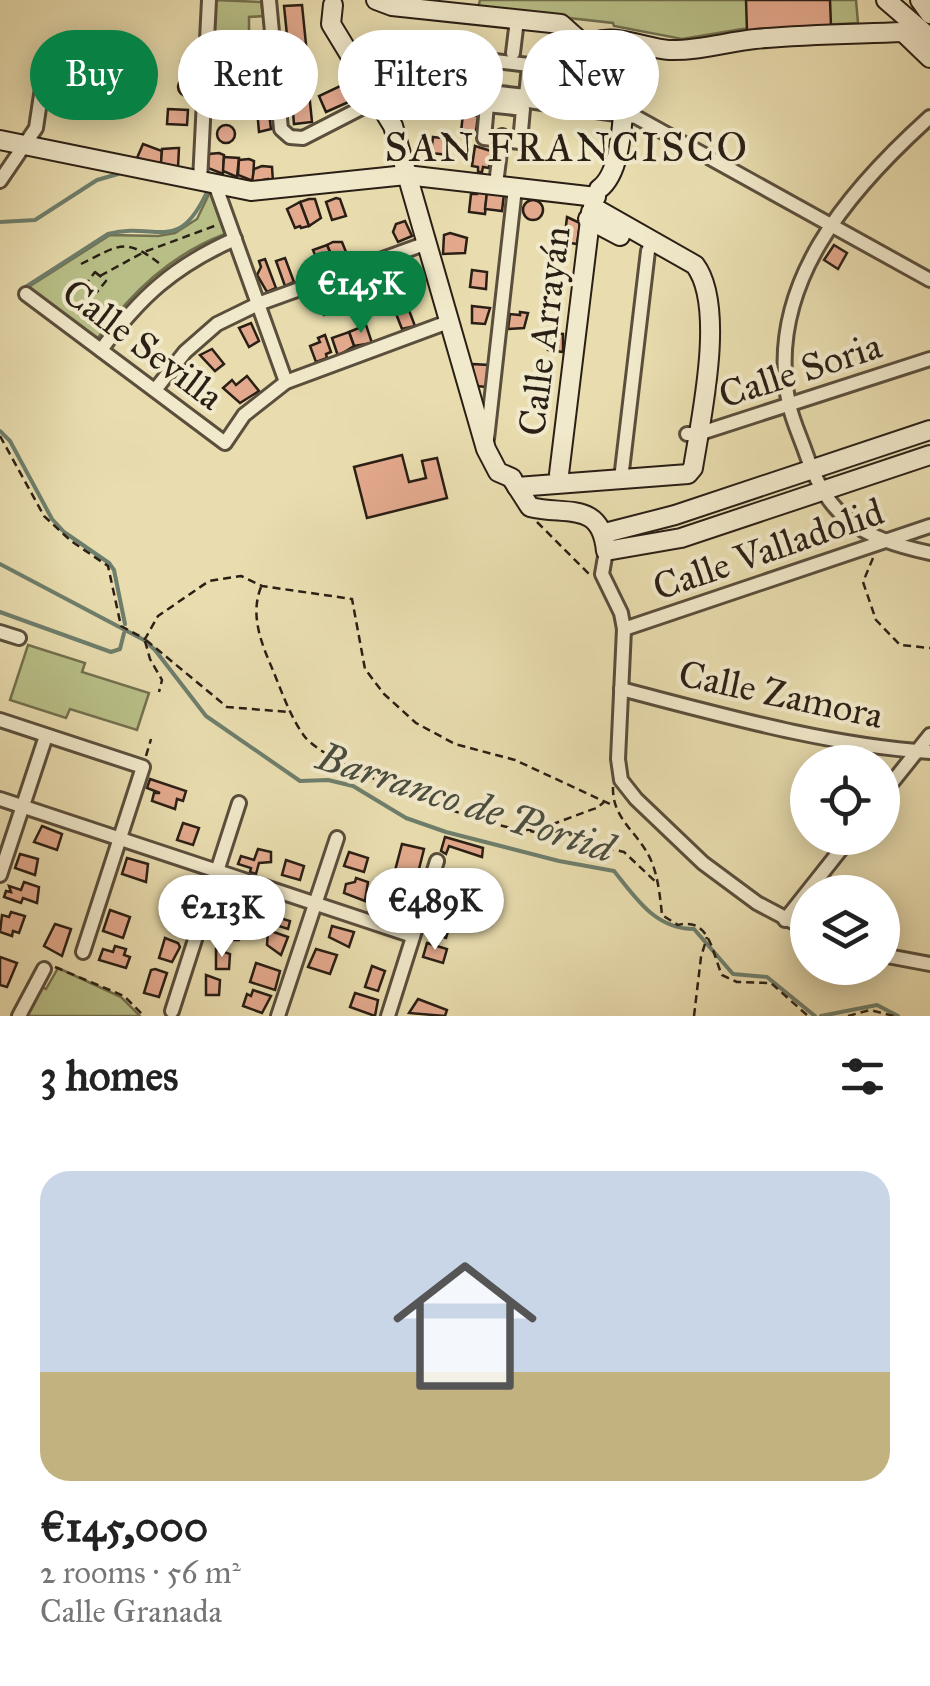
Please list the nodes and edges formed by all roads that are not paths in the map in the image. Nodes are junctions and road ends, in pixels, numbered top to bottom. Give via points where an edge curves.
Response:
1 (210, 0) edge
2 (269, 0) edge
3 (376, 0) edge
4 (886, 0) edge
5 (895, 0) edge
6 (333, 2) edge
7 (473, 7) edge
8 (917, 13) edge
9 (516, 20) junction
10 (568, 30) edge
11 (338, 35) edge
12 (929, 36) edge
13 (659, 50) edge
14 (513, 54) dead end
15 (930, 58) edge
16 (338, 115) edge
17 (930, 117) edge
18 (37, 120) edge
19 (389, 120) edge
20 (623, 120) edge
21 (643, 120) edge
22 (501, 138) dead end
23 (0, 140) edge
24 (27, 146) junction
25 (405, 170) junction
26 (497, 176) junction
27 (0, 181) edge
28 (208, 183) junction
29 (515, 188) junction
30 (594, 203) junction
31 (830, 224) junction
32 (235, 239) junction
33 (427, 244) junction
34 (651, 246) junction
35 (930, 280) edge
36 (26, 294) dead end
37 (258, 304) junction
38 (448, 322) junction
39 (101, 350) junction
40 (930, 359) edge
41 (286, 382) junction
42 (155, 390) junction
43 (790, 406) junction
44 (930, 430) edge
45 (693, 434) junction
46 (486, 450) junction
47 (930, 455) edge
48 (811, 470) junction
49 (622, 473) junction
50 (558, 479) junction
51 (515, 483) junction
52 (821, 491) junction
53 (930, 528) edge
54 (605, 542) junction
55 (877, 544) junction
56 (930, 549) edge
57 (624, 629) junction
58 (0, 632) edge
59 (20, 638) dead end
60 (620, 689) junction
61 (0, 720) edge
62 (930, 734) edge
63 (46, 736) junction
64 (923, 752) edge
65 (900, 777) edge
66 (0, 799) edge
67 (239, 804) dead end
68 (22, 807) junction
69 (337, 838) dead end
70 (120, 839) junction
71 (837, 855) edge
72 (437, 861) dead end
73 (218, 871) junction
74 (0, 875) edge
75 (316, 904) junction
76 (786, 920) junction
77 (790, 922) edge
78 (413, 936) junction
79 (83, 952) dead end
80 (900, 958) edge
81 (930, 964) edge
82 (44, 969) road end
83 (172, 1011) dead end
84 (19, 1016) edge
85 (278, 1016) edge
86 (388, 1016) edge

1 - 28 street
2 - 16 street via 281,129 302,138
3 - 7 street
4 - 8 street
5 - 8 street
6 - 11 street via 331,24
7 - 9 street
8 - 12 street
8 - 13 street
8 - 15 street
9 - 10 street
9 - 14 street
17 - 31 street
18 - 24 street
19 - 25 street
20 - 30 street, Calle Arrayán via 608,182
21 - 31 street
22 - 26 street
23 - 24 street
24 - 27 street
24 - 28 street
25 - 26 street
25 - 28 street via 251,191
25 - 29 street
25 - 33 street
26 - 30 street
28 - 32 street
29 - 30 street
29 - 46 street
30 - 34 street
30 - 50 street, Calle Arrayán
31 - 35 street
31 - 43 street via 796,292 786,334
32 - 37 street
32 - 39 street via 172,273 130,310
33 - 37 street
33 - 38 street
34 - 45 street via 692,277 700,341
34 - 49 street
36 - 39 street, Calle Sevilla
37 - 41 street
37 - 42 street via 217,324
38 - 41 street
38 - 46 street
39 - 42 street, Calle Sevilla
40 - 43 street, Calle Soria
41 - 42 street, Calle Sevilla via 244,414 225,443
43 - 45 street, Calle Soria
43 - 48 street
44 - 48 street
45 - 49 street via 685,468
46 - 51 street via 498,472
47 - 52 street
48 - 52 street
48 - 54 street
49 - 50 street
50 - 51 street
51 - 54 street via 530,507 586,514
52 - 54 street via 680,538
52 - 55 street
53 - 55 street, Calle Valladolid
53 - 56 street
54 - 57 street via 602,574
55 - 56 street
55 - 57 street, Calle Valladolid
57 - 60 street
58 - 59 street
60 - 64 street, Calle Zamora via 731,718
60 - 76 street via 622,780 703,863
61 - 63 street
62 - 64 street
63 - 68 street
63 - 70 street via 143,768
64 - 65 street
66 - 68 street
67 - 73 street
68 - 70 street
68 - 74 street
69 - 75 street
70 - 73 street
70 - 79 street
71 - 76 street
72 - 78 street
73 - 75 street
73 - 83 street
75 - 78 street
75 - 85 street
76 - 77 street
78 - 86 street
80 - 81 street
82 - 84 street

